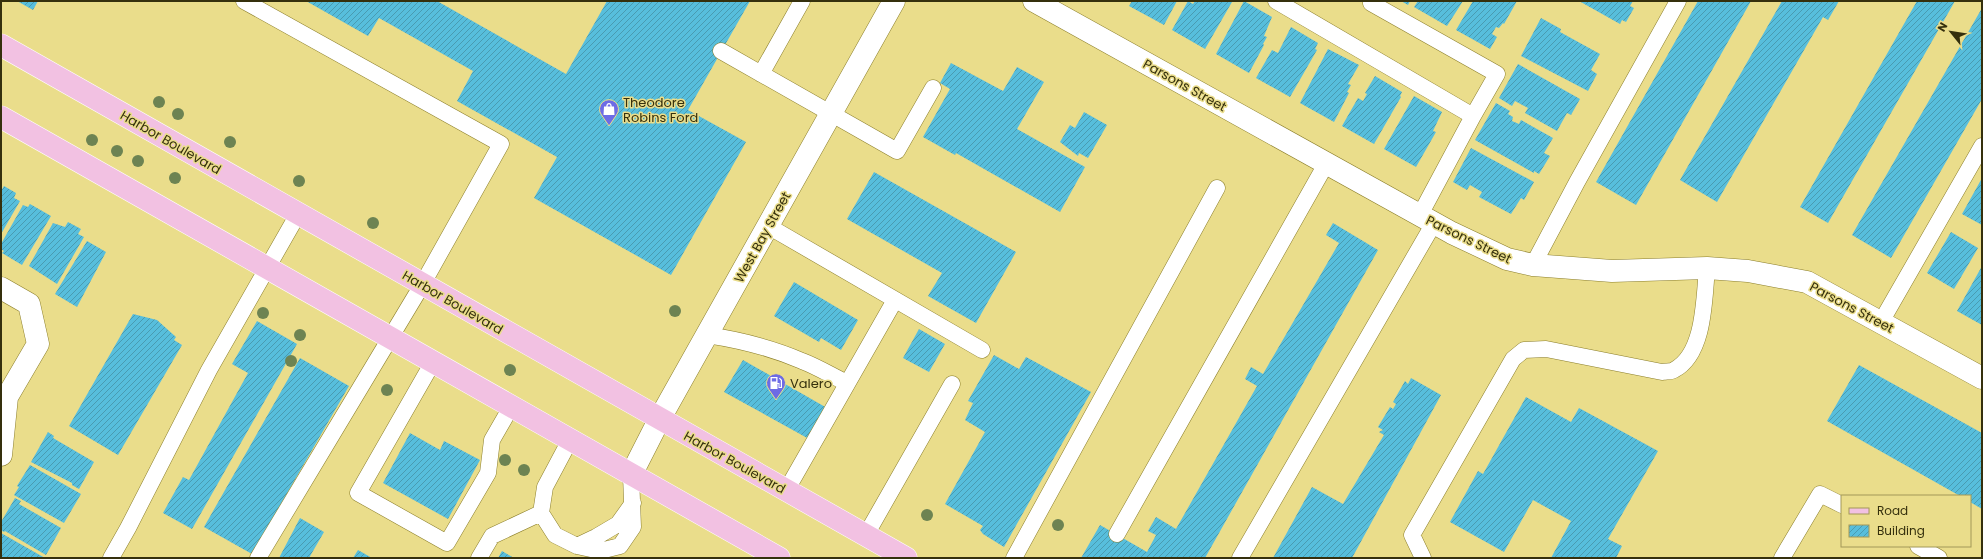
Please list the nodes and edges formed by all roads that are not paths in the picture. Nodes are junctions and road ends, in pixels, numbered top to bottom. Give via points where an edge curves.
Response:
1 (244, 1) edge
2 (802, 1) edge
3 (894, 1) edge
4 (1276, 1) edge
5 (1678, 1) edge
6 (1042, 3) edge
7 (1371, 3) dead end
8 (1, 45) edge
9 (721, 51) dead end
10 (761, 74) junction
11 (932, 88) dead end
12 (832, 114) junction
13 (1473, 116) junction
14 (1, 117) edge
15 (1982, 146) edge
16 (1326, 164) junction
17 (1217, 188) dead end
18 (298, 214) junction
19 (1427, 219) junction
20 (768, 226) junction
21 (1532, 265) junction
22 (266, 268) junction
23 (1707, 268) junction
24 (422, 285) junction
25 (1, 288) edge
26 (895, 300) junction
27 (1881, 322) junction
28 (707, 335) junction
29 (390, 338) junction
30 (982, 350) dead end
31 (433, 362) junction
32 (1982, 378) edge
33 (847, 383) junction
34 (952, 384) dead end
35 (511, 407) junction
36 (659, 420) junction
37 (570, 440) junction
38 (1, 455) edge
39 (631, 475) junction
40 (786, 491) junction
41 (1841, 504) edge
42 (541, 513) junction
43 (1117, 534) dead end
44 (866, 535) junction
45 (1920, 547) edge
46 (111, 558) edge
47 (258, 558) edge
48 (479, 558) edge
49 (778, 558) edge
50 (906, 558) edge
51 (1014, 558) edge
52 (1240, 558) edge
53 (1423, 558) edge
54 (1782, 558) edge
55 (1939, 558) edge

1 - 24 lane via 502,144
2 - 10 lane
3 - 12 street, West Bay Street
4 - 13 lane
5 - 21 lane
6 - 16 street, Parsons Street
7 - 13 lane via 1497,74
8 - 18 main road, Harbor Boulevard
9 - 10 lane
10 - 12 lane
11 - 12 lane via 897,151
12 - 20 street, West Bay Street
13 - 19 lane
14 - 22 main road
15 - 27 lane
16 - 19 street, Parsons Street
16 - 43 lane
17 - 51 lane
18 - 22 lane
18 - 24 main road, Harbor Boulevard
19 - 21 street, Parsons Street via 1507,259
19 - 52 lane
20 - 26 lane
20 - 28 street, West Bay Street
21 - 23 street, Parsons Street via 1612,271
22 - 29 main road
22 - 46 lane via 209,370
23 - 27 street, Parsons Street via 1748,271 1807,282
23 - 53 lane via 1696,344 1686,360 1674,371 1662,372 1546,349 1524,350 1513,359 1412,536
24 - 29 lane
24 - 36 main road, Harbor Boulevard
25 - 38 street via 29,304 38,344 7,397
26 - 30 lane
26 - 33 lane
27 - 32 street, Parsons Street
28 - 33 lane via 779,352 804,361
28 - 36 street, West Bay Street
29 - 31 main road
29 - 47 lane
31 - 35 main road
31 - 35 lane via 358,493 447,543 488,473 492,440
33 - 40 lane
34 - 44 lane
35 - 37 main road
36 - 39 street, West Bay Street
36 - 40 main road, Harbor Boulevard
37 - 39 main road
37 - 42 lane via 545,486
39 - 42 lane via 633,503 618,524 577,546 555,535
39 - 49 main road
40 - 44 main road, Harbor Boulevard
41 - 54 lane via 1820,494
42 - 48 lane via 492,536
44 - 50 main road, Harbor Boulevard
45 - 55 lane

